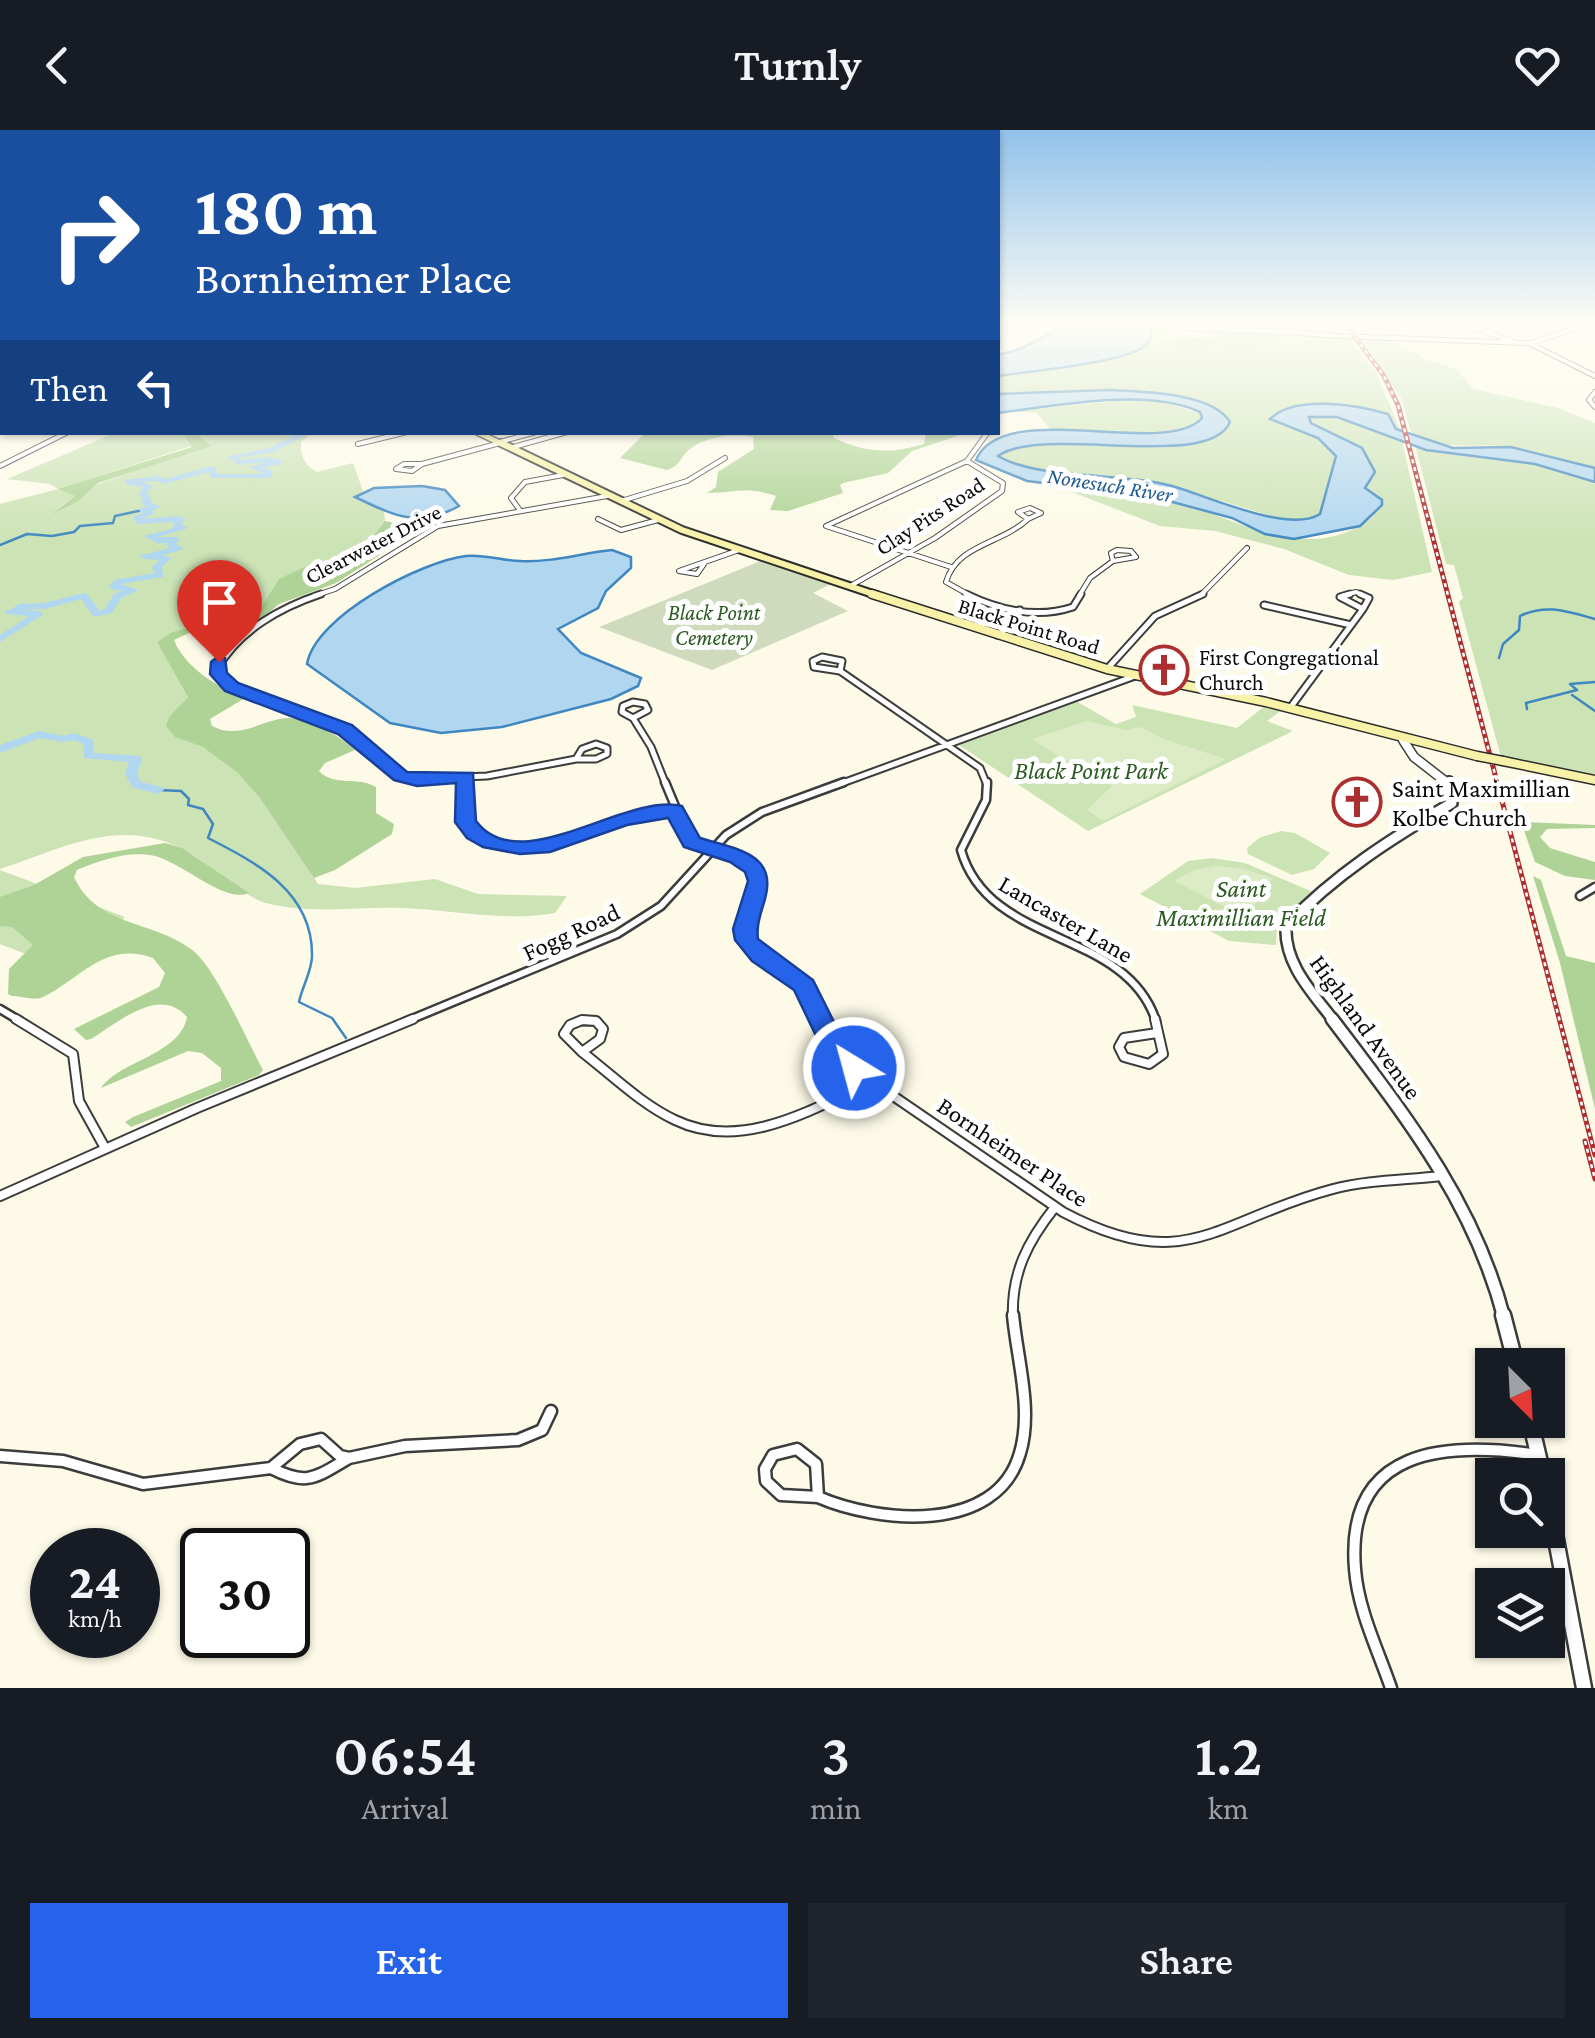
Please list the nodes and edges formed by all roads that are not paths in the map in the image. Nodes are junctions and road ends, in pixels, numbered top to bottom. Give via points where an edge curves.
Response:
1 (62, 435) edge
2 (395, 435) edge
3 (483, 435) edge
4 (526, 435) edge
5 (556, 435) edge
6 (986, 435) edge
7 (500, 443) junction
8 (350, 447) dead end
9 (510, 448) junction
10 (725, 458) dead end
11 (966, 461) junction
12 (422, 464) dead end
13 (0, 466) edge
14 (563, 474) junction
15 (607, 496) junction
16 (619, 502) junction
17 (520, 510) junction
18 (1028, 518) dead end
19 (598, 519) dead end
20 (658, 520) junction
21 (1248, 548) dead end
22 (740, 549) junction
23 (907, 554) junction
24 (1113, 561) junction
25 (704, 564) dead end
26 (951, 567) junction
27 (852, 585) junction
28 (1264, 604) dead end
29 (1363, 609) junction
30 (1020, 610) junction
31 (1351, 624) junction
32 (974, 628) junction
33 (997, 635) junction
34 (1108, 669) junction
35 (840, 671) junction
36 (1136, 676) junction
37 (1290, 708) junction
38 (633, 718) junction
39 (1403, 740) junction
40 (947, 744) junction
41 (576, 758) junction
42 (466, 777) junction
43 (1595, 780) edge
44 (675, 810) junction
45 (712, 849) junction
46 (1595, 887) edge
47 (1580, 896) dead end
48 (0, 1010) edge
49 (1157, 1033) junction
50 (582, 1052) junction
51 (872, 1082) junction
52 (105, 1148) junction
53 (1444, 1176) junction
54 (0, 1196) edge
55 (1054, 1206) junction
56 (1511, 1348) edge
57 (551, 1410) dead end
58 (1535, 1438) edge
59 (1539, 1455) junction
60 (0, 1456) edge
61 (349, 1458) junction
62 (1540, 1458) edge
63 (272, 1468) junction
64 (818, 1497) junction
65 (1557, 1548) edge
66 (1390, 1688) edge
67 (1584, 1688) edge

1 - 13 street
2 - 8 street
3 - 7 main road, Black Point Road
4 - 7 street
5 - 9 street
6 - 11 street, Clay Pits Road
7 - 9 main road, Black Point Road
7 - 12 street
9 - 14 main road, Black Point Road
10 - 16 street via 687,481
11 - 23 street, Clay Pits Road via 1005,486
11 - 23 street via 826,524
14 - 15 main road, Black Point Road
14 - 17 street via 523,484 512,498
15 - 16 main road, Black Point Road
15 - 17 street, Clearwater Drive
16 - 20 main road, Black Point Road
17 - 42 street, Clearwater Drive via 431,529 334,589 283,607 218,665 232,687 345,730 401,776
18 - 26 street
19 - 20 street via 621,530
20 - 22 main road, Black Point Road
21 - 34 street via 1201,596 1152,620
22 - 25 street
22 - 27 main road, Black Point Road
23 - 26 street
23 - 27 street, Clay Pits Road
24 - 24 street via 1132,560 1136,556 1117,550 1110,553
24 - 30 street via 1090,578 1071,608
26 - 30 street via 945,579 952,586
27 - 32 main road, Black Point Road
28 - 31 street
29 - 29 street via 1366,595 1340,596
29 - 31 street
30 - 32 street
30 - 33 street via 1014,624
31 - 37 street
32 - 33 main road, Black Point Road
33 - 34 main road, Black Point Road
34 - 36 main road, Black Point Road
35 - 35 street via 837,658 812,662 820,670
35 - 40 street
36 - 37 main road, Black Point Road
36 - 40 street, Fogg Road
37 - 39 main road, Black Point Road
38 - 38 street via 646,712 648,706 624,705 622,711
38 - 44 street
39 - 43 main road, Black Point Road, bridge
39 - 53 street, Highland Avenue via 1409,755 1448,780 1452,803 1393,836 1306,905 1286,926 1284,941 1300,974
40 - 45 street, Fogg Road via 770,809
40 - 49 street, Lancaster Lane via 974,762 990,785 962,846 970,880 997,904 1132,980 1150,1004
41 - 41 street, Clearwater Drive via 596,759 609,750 590,745
41 - 42 street, Clearwater Drive via 536,770
42 - 44 street via 468,826 504,846 550,845
44 - 45 street via 689,840
45 - 51 street, Bornheimer Place via 755,869 759,881 746,940 800,980 832,1042
45 - 52 street, Fogg Road via 661,906 607,940
46 - 47 street
48 - 52 street via 73,1054 79,1101
49 - 49 street via 1127,1037 1121,1052 1134,1062 1156,1062 1163,1052
50 - 50 street via 566,1040 566,1029 582,1020 599,1022 602,1036
50 - 51 street via 671,1118 715,1133 758,1129
51 - 55 street, Bornheimer Place
52 - 54 street, Fogg Road
53 - 55 street, Bornheimer Place via 1325,1191 1174,1243 1112,1235
53 - 56 street, Highland Avenue via 1483,1248
55 - 64 street via 1026,1250 1014,1286 1024,1440 1005,1482 982,1502 945,1514 873,1510
57 - 61 street via 542,1430 518,1440 405,1446
58 - 59 street
59 - 62 street
59 - 66 street via 1483,1446 1432,1450 1396,1466 1370,1493 1358,1522 1355,1567
60 - 63 street via 63,1461 144,1484
61 - 63 street via 304,1481
61 - 63 street via 324,1440 310,1439
64 - 64 street via 811,1457 792,1448 773,1455 765,1473 774,1491
65 - 67 street

